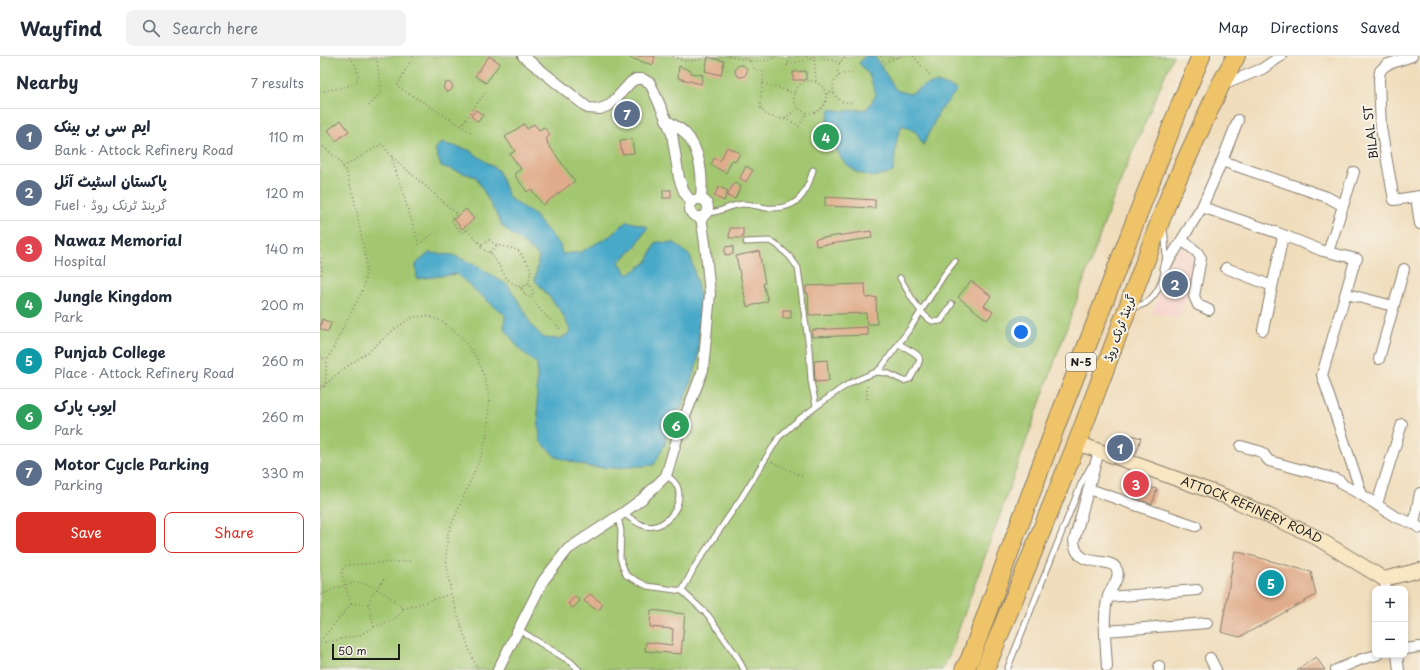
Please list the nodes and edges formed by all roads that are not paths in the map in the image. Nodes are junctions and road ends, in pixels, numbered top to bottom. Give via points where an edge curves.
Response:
1 (523, 56) edge
2 (1200, 56) edge
3 (1236, 56) edge
4 (1281, 56) edge
5 (1412, 56) edge
6 (1220, 86) junction
7 (1238, 120) dead end
8 (667, 121) junction
9 (1222, 161) junction
10 (813, 170) dead end
11 (1354, 172) dead end
12 (1418, 196) edge
13 (696, 201) junction
14 (1342, 205) junction
15 (1202, 207) junction
16 (1163, 214) junction
17 (704, 215) junction
18 (1420, 224) edge
19 (1283, 236) junction
20 (1182, 240) junction
21 (746, 242) dead end
22 (1328, 252) junction
23 (955, 261) dead end
24 (1165, 267) junction
25 (1226, 268) dead end
26 (1404, 269) dead end
27 (900, 278) dead end
28 (1272, 286) junction
29 (1347, 294) dead end
30 (952, 304) dead end
31 (1393, 306) junction
32 (1209, 310) dead end
33 (922, 311) junction
34 (1127, 311) junction
35 (1263, 330) dead end
36 (899, 344) junction
37 (1379, 359) dead end
38 (876, 372) junction
39 (816, 406) junction
40 (1402, 424) dead end
41 (1077, 444) junction
42 (1241, 446) dead end
43 (1099, 451) junction
44 (666, 476) junction
45 (1088, 489) junction
46 (1420, 493) edge
47 (1362, 495) junction
48 (1377, 504) junction
49 (621, 515) junction
50 (1196, 526) dead end
51 (1417, 526) edge
52 (1420, 570) edge
53 (1385, 584) edge
54 (1197, 590) dead end
55 (682, 591) junction
56 (1108, 597) junction
57 (1207, 623) dead end
58 (519, 630) junction
59 (1106, 631) junction
60 (1420, 647) edge
61 (1408, 649) edge
62 (1372, 656) edge
63 (1210, 658) dead end
64 (1397, 658) edge
65 (1107, 667) dead end
66 (498, 670) edge
67 (579, 670) edge
68 (744, 670) edge
69 (964, 670) edge
70 (986, 670) edge
71 (1007, 670) edge
72 (1216, 670) edge
73 (1336, 670) edge
74 (1399, 670) edge

1 - 8 street via 588,108 600,109 610,105 633,80 646,80 650,83
2 - 69 highway, گرینڈ ٹرنک روڈ / N-5
3 - 6 highway, گرینڈ ٹرنک روڈ / N-5
4 - 6 street via 1262,68
5 - 12 street, BILAL ST via 1380,71 1381,128 1394,200
6 - 16 highway, گرینڈ ٹرنک روڈ / N-5
7 - 9 street
8 - 13 street via 684,192
8 - 13 street via 685,133 692,144 701,170 702,182
9 - 14 street
9 - 15 street
10 - 17 lane via 804,194 793,204 767,208 745,204
11 - 14 street
12 - 18 street
13 - 17 street via 707,203
13 - 17 street via 690,210 694,216
14 - 22 street
15 - 19 street
15 - 20 street
16 - 24 lane
16 - 34 highway, گرینڈ ٹرنک روڈ / N-5
17 - 44 street via 710,294 703,370
19 - 22 street
19 - 28 street
20 - 24 street
20 - 32 street via 1201,258 1194,296 1198,305
21 - 39 lane via 768,241 776,244 798,268
22 - 47 street via 1356,262 1322,376
23 - 33 lane via 944,274
24 - 34 lane via 1153,297
25 - 28 street
26 - 31 street
27 - 33 lane
28 - 35 street
29 - 31 street
30 - 33 lane via 941,321 932,321
31 - 37 street
33 - 36 lane
34 - 41 highway, گرینڈ ٹرنک روڈ / N-5
36 - 38 lane
36 - 38 lane via 918,355 920,359 910,379 904,381 887,373
38 - 39 lane via 852,382
39 - 55 lane via 779,437 695,566
40 - 48 street
41 - 43 street, ATTOCK REFINERY ROAD
41 - 70 highway, گرینڈ ٹرنک روڈ / N-5
42 - 47 street via 1262,452 1269,461 1336,479
43 - 45 street
43 - 53 street, ATTOCK REFINERY ROAD via 1227,497 1312,536
43 - 71 lane via 1081,484
44 - 49 street
44 - 49 lane via 673,479 678,486 679,498 677,508 662,524 652,527
45 - 50 street
45 - 56 street via 1074,548 1086,559 1114,565 1118,570 1118,576
46 - 51 street
47 - 48 street
48 - 51 street via 1394,516
49 - 55 lane via 620,558 626,575 647,586
49 - 58 street via 568,549 543,581
52 - 53 street, ATTOCK REFINERY ROAD
54 - 56 street
55 - 68 lane via 708,615
56 - 59 street
57 - 59 street
58 - 66 street
58 - 67 lane via 571,662
59 - 65 street
60 - 61 street
62 - 73 street
63 - 72 street
64 - 74 street

